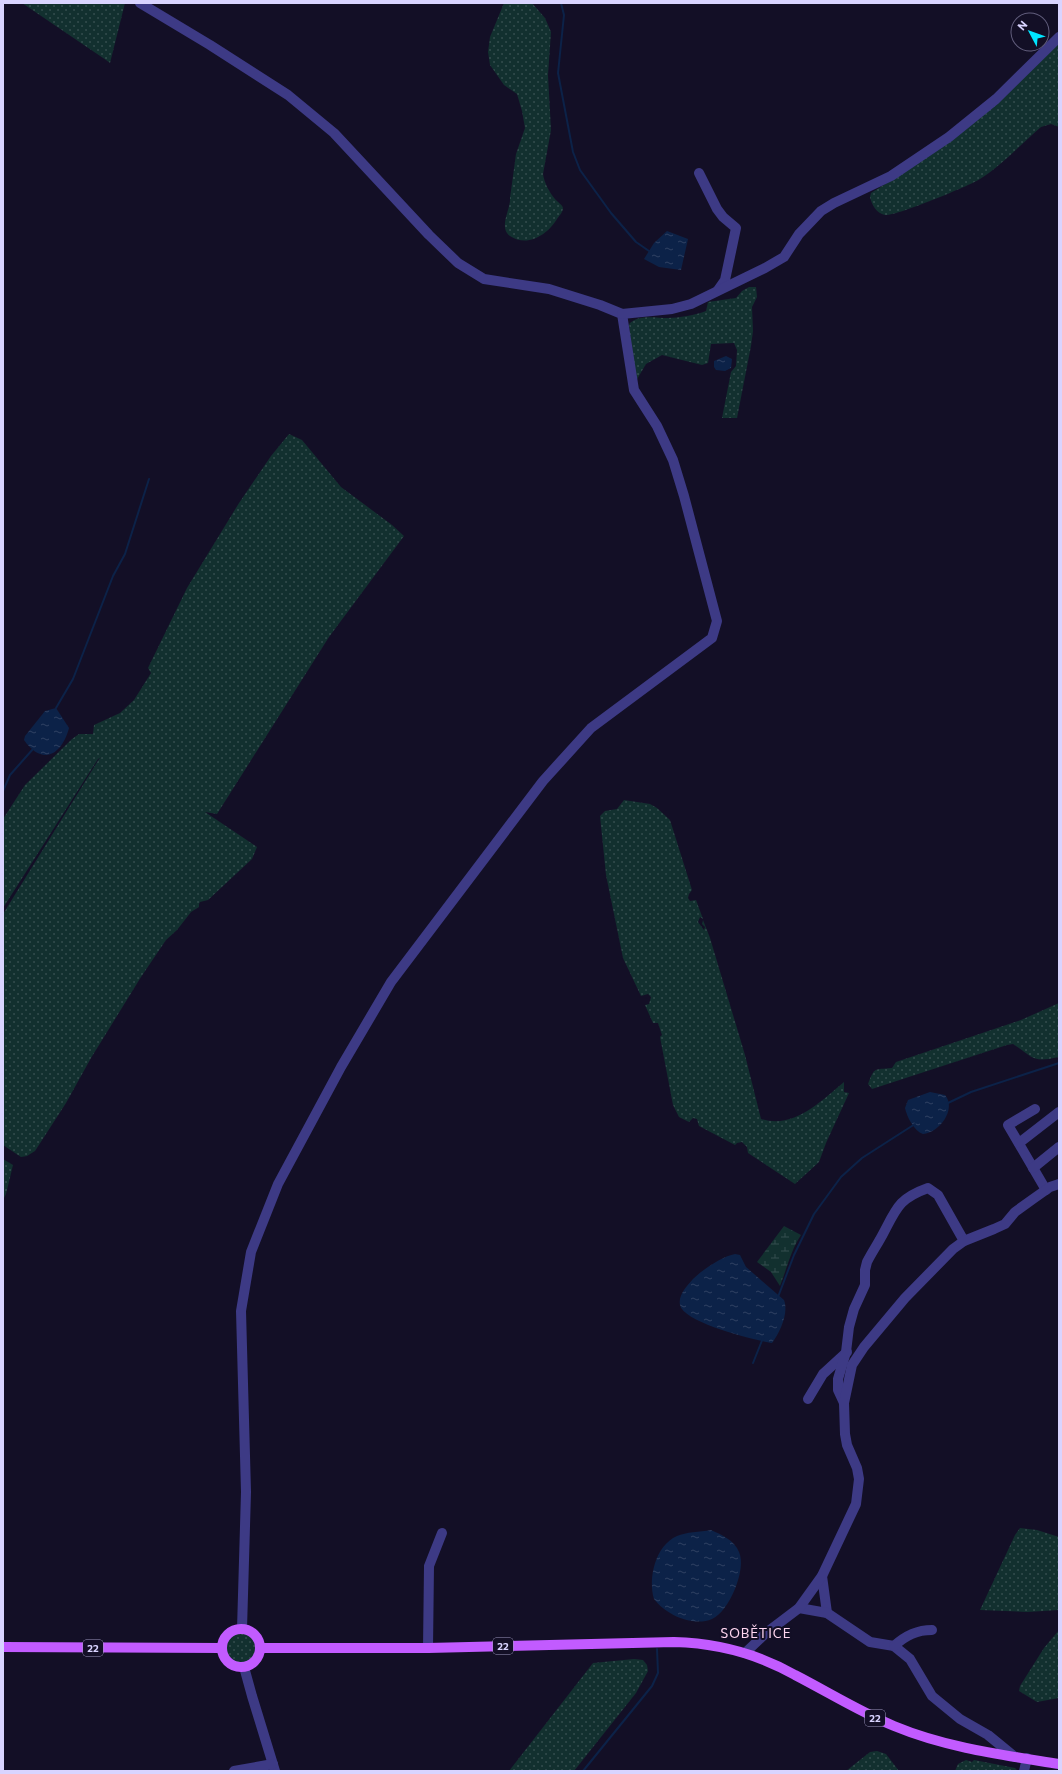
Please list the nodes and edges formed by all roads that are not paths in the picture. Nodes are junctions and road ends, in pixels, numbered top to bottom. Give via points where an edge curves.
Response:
1 (140, 3) edge
2 (1059, 37) edge
3 (699, 173) dead end
4 (717, 292) junction
5 (622, 314) junction
6 (1035, 1109) dead end
7 (1059, 1112) edge
8 (1019, 1143) junction
9 (1059, 1147) edge
10 (1033, 1168) junction
11 (1059, 1184) edge
12 (1046, 1190) junction
13 (964, 1241) junction
14 (864, 1347) junction
15 (846, 1352) junction
16 (808, 1399) dead end
17 (844, 1403) junction
18 (442, 1533) dead end
19 (822, 1576) junction
20 (799, 1608) junction
21 (827, 1613) junction
22 (242, 1629) junction
23 (932, 1630) dead end
24 (894, 1646) junction
25 (3, 1647) edge
26 (222, 1648) junction
27 (260, 1648) junction
28 (428, 1648) junction
29 (745, 1653) junction
30 (244, 1667) junction
31 (1016, 1757) junction
32 (1027, 1758) junction
33 (1059, 1764) edge
34 (274, 1768) edge
35 (234, 1771) edge
36 (1024, 1771) edge

1 - 5 street via 294,100 334,133 458,263 484,278 550,289 600,304
2 - 4 street via 996,99 948,137 891,176 834,202 799,234 784,257
3 - 4 street via 717,209 736,228 726,280
4 - 5 street via 691,304 672,309
5 - 22 street via 634,390 657,426 672,460 717,621 715,630 712,638 700,648 591,728 543,781 391,982 341,1067 278,1184 251,1252 241,1311 246,1492
6 - 8 street via 1008,1125
7 - 8 street
8 - 10 street
9 - 10 street
10 - 12 street
11 - 12 street
12 - 13 street via 1015,1212 1005,1224
13 - 14 street via 927,1274
13 - 15 street via 934,1190 928,1188 918,1191 903,1201 892,1214 867,1262 865,1285 852,1315
14 - 15 street
14 - 17 street via 852,1365
15 - 16 street via 823,1374
15 - 17 street via 838,1379 838,1390
17 - 19 street via 845,1434 847,1445 858,1468 859,1491 845,1532
18 - 28 street via 429,1566
19 - 20 street
19 - 21 street
20 - 21 street
20 - 29 street
21 - 24 street via 870,1642
22 - 26 main road via 227,1636
22 - 27 main road via 253,1634
23 - 24 street via 921,1630 911,1634
24 - 31 street via 910,1659 932,1696
25 - 26 main road, 22
26 - 30 main road via 229,1662
27 - 28 main road, 22
27 - 30 main road via 254,1662
28 - 29 main road, 22 via 674,1642 701,1644
29 - 31 main road, 22 via 794,1674 858,1709 909,1732 958,1747
30 - 34 street
31 - 32 main road, 22
32 - 33 main road, 22
32 - 36 street
34 - 35 street

